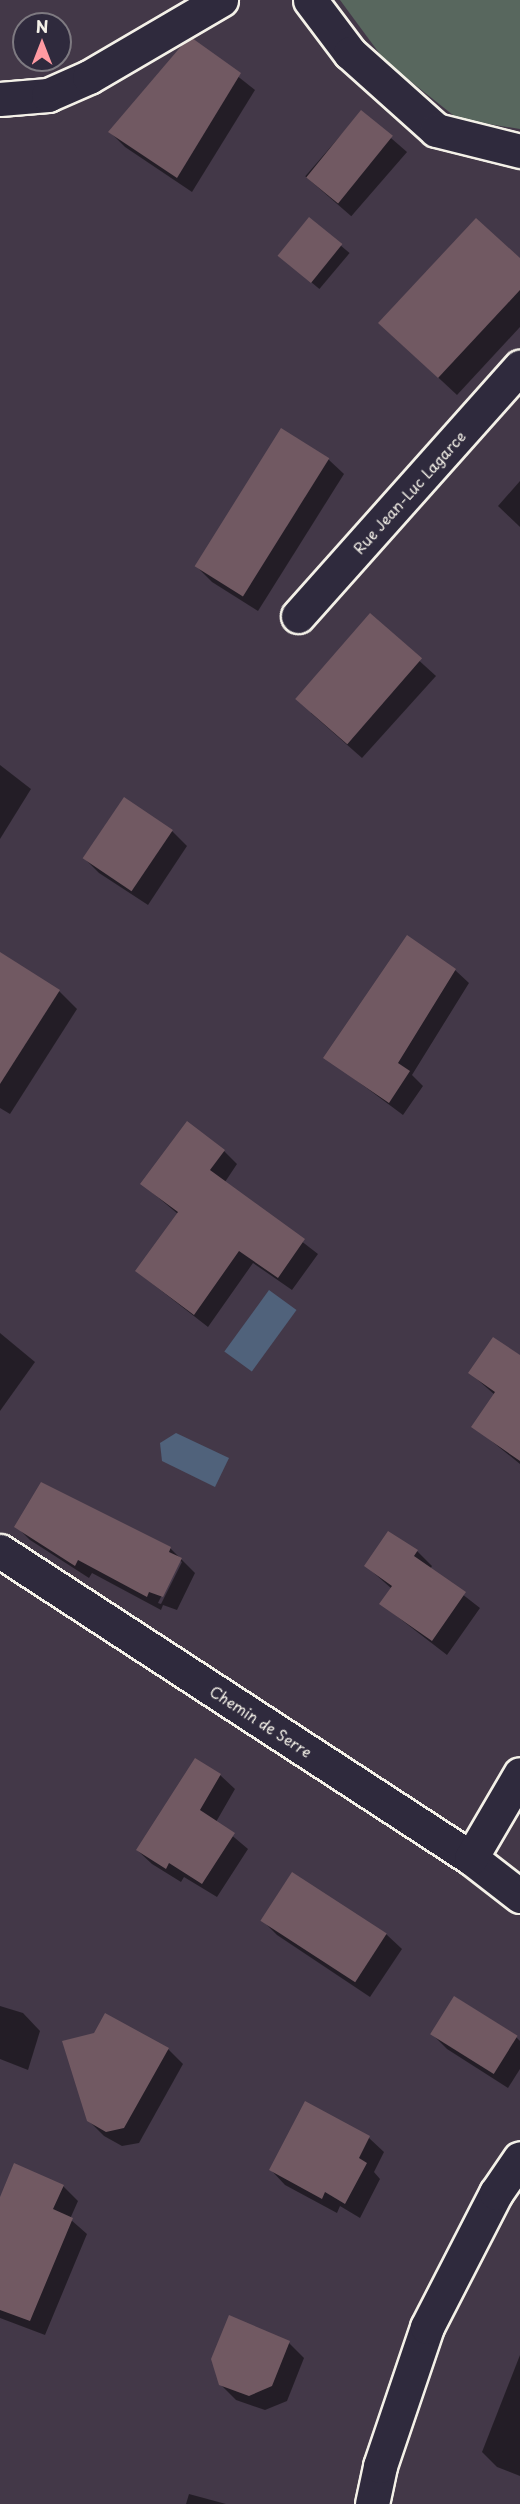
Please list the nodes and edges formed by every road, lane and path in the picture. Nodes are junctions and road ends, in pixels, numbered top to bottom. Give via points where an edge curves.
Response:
1 (220, 0) edge
2 (310, 0) edge
3 (0, 99) edge
4 (520, 151) edge
5 (520, 367) edge
6 (298, 616) dead end
7 (0, 1551) edge
8 (520, 1774) edge
9 (471, 1858) junction
10 (520, 1896) edge
11 (520, 2158) edge
12 (372, 2504) edge

1 - 3 street via 88,77 48,95
2 - 4 street via 350,53 436,130
5 - 6 street, Rue Jean-Luc Lagarce
7 - 9 street, Chemin de Serre
8 - 9 street
9 - 10 street, Chemin de Serre
11 - 12 street via 496,2193 427,2327 380,2466

